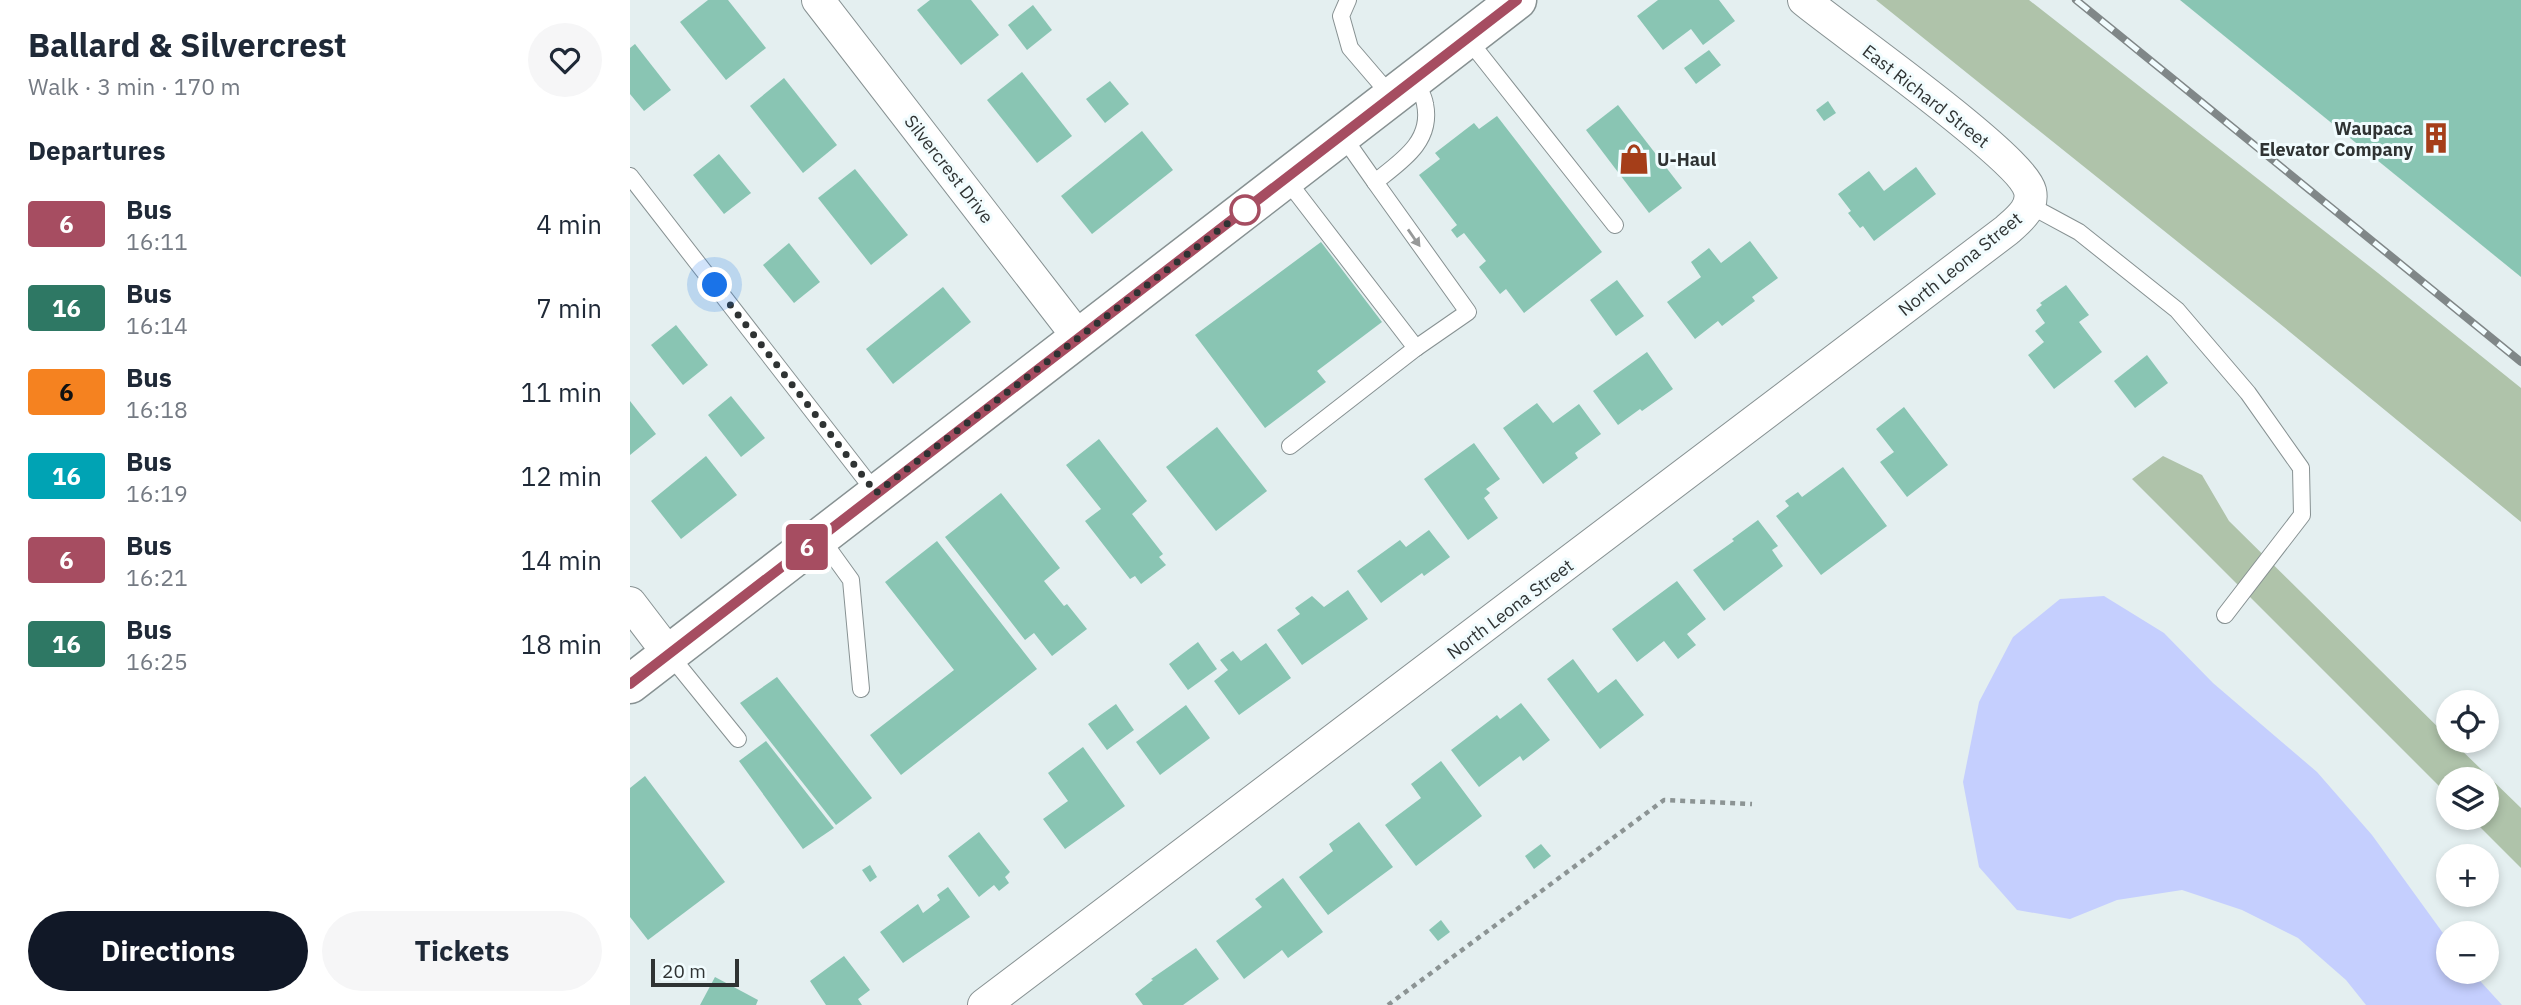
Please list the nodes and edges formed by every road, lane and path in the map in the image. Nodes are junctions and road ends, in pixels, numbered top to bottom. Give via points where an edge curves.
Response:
1 (818, 0) edge
2 (1348, 0) edge
3 (1517, 0) edge
4 (1804, 0) edge
5 (1467, 38) junction
6 (1403, 88) junction
7 (1342, 135) junction
8 (630, 176) edge
9 (1286, 179) junction
10 (1375, 182) junction
11 (2029, 205) junction
12 (1615, 225) dead end
13 (1079, 338) junction
14 (1416, 348) junction
15 (1290, 446) dead end
16 (876, 493) junction
17 (820, 537) junction
18 (630, 603) edge
19 (2225, 615) dead end
20 (669, 654) junction
21 (630, 684) edge
22 (861, 689) dead end
23 (738, 740) dead end
24 (1752, 804) dead end
25 (984, 1005) edge
26 (1388, 1005) edge

1 - 13 street, Silvercrest Drive
2 - 6 lane via 1341,16 1350,48
3 - 5 main road
4 - 11 street, East Richard Street via 1985,140 2022,178 2030,190
5 - 6 main road
5 - 12 lane
6 - 7 main road
6 - 10 lane via 1426,105 1424,133 1412,152
7 - 9 main road
7 - 10 lane
8 - 16 lane
9 - 13 main road
9 - 14 lane
10 -> 14 lane via 1468,312
11 - 19 lane via 2079,232 2177,310 2248,393 2301,468 2302,515
11 - 25 street, North Leona Street via 1985,247
13 - 16 main road
14 - 15 lane
16 - 17 main road
17 - 20 main road
17 - 22 lane via 851,580
18 - 20 street
20 - 21 main road
20 - 23 lane
24 - 26 path via 1664,800

